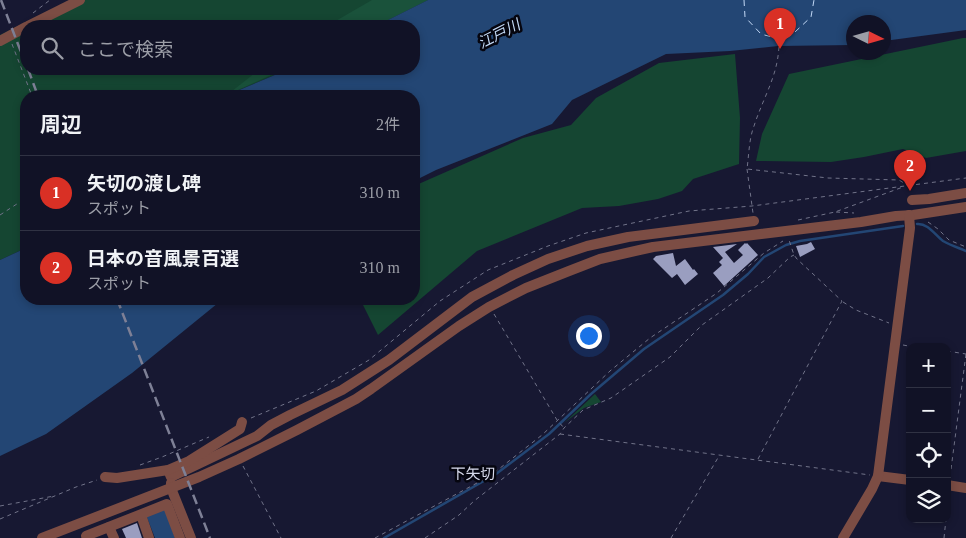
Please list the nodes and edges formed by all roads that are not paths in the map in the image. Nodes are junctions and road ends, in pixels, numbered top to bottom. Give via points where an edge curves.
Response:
1 (80, 0) edge
2 (35, 20) edge
3 (20, 29) edge
4 (5, 39) edge
5 (966, 194) edge
6 (912, 200) dead end
7 (966, 207) edge
8 (918, 214) junction
9 (754, 220) dead end
10 (242, 422) dead end
11 (169, 474) junction
12 (878, 476) junction
13 (105, 477) dead end
14 (906, 480) edge
15 (951, 486) edge
16 (171, 488) junction
17 (966, 488) edge
18 (140, 515) junction
19 (109, 527) junction
20 (42, 538) edge
21 (87, 538) edge
22 (114, 538) edge
23 (149, 538) edge
24 (180, 538) edge
25 (191, 538) edge
26 (843, 538) edge

1 - 2 street
3 - 4 street
5 - 6 street
7 - 8 street
8 - 12 street via 910,228
8 - 16 street via 653,247 600,259 526,288 489,307 356,399 239,459
9 - 11 street via 628,237 548,259 472,297 389,360 342,390 290,415 257,436
10 - 11 street via 240,429
11 - 13 street
11 - 16 street
12 - 14 street
12 - 26 street
15 - 17 street
16 - 20 street
16 - 25 street
18 - 19 street
18 - 23 street
18 - 24 street via 167,504
19 - 21 street
19 - 22 street

